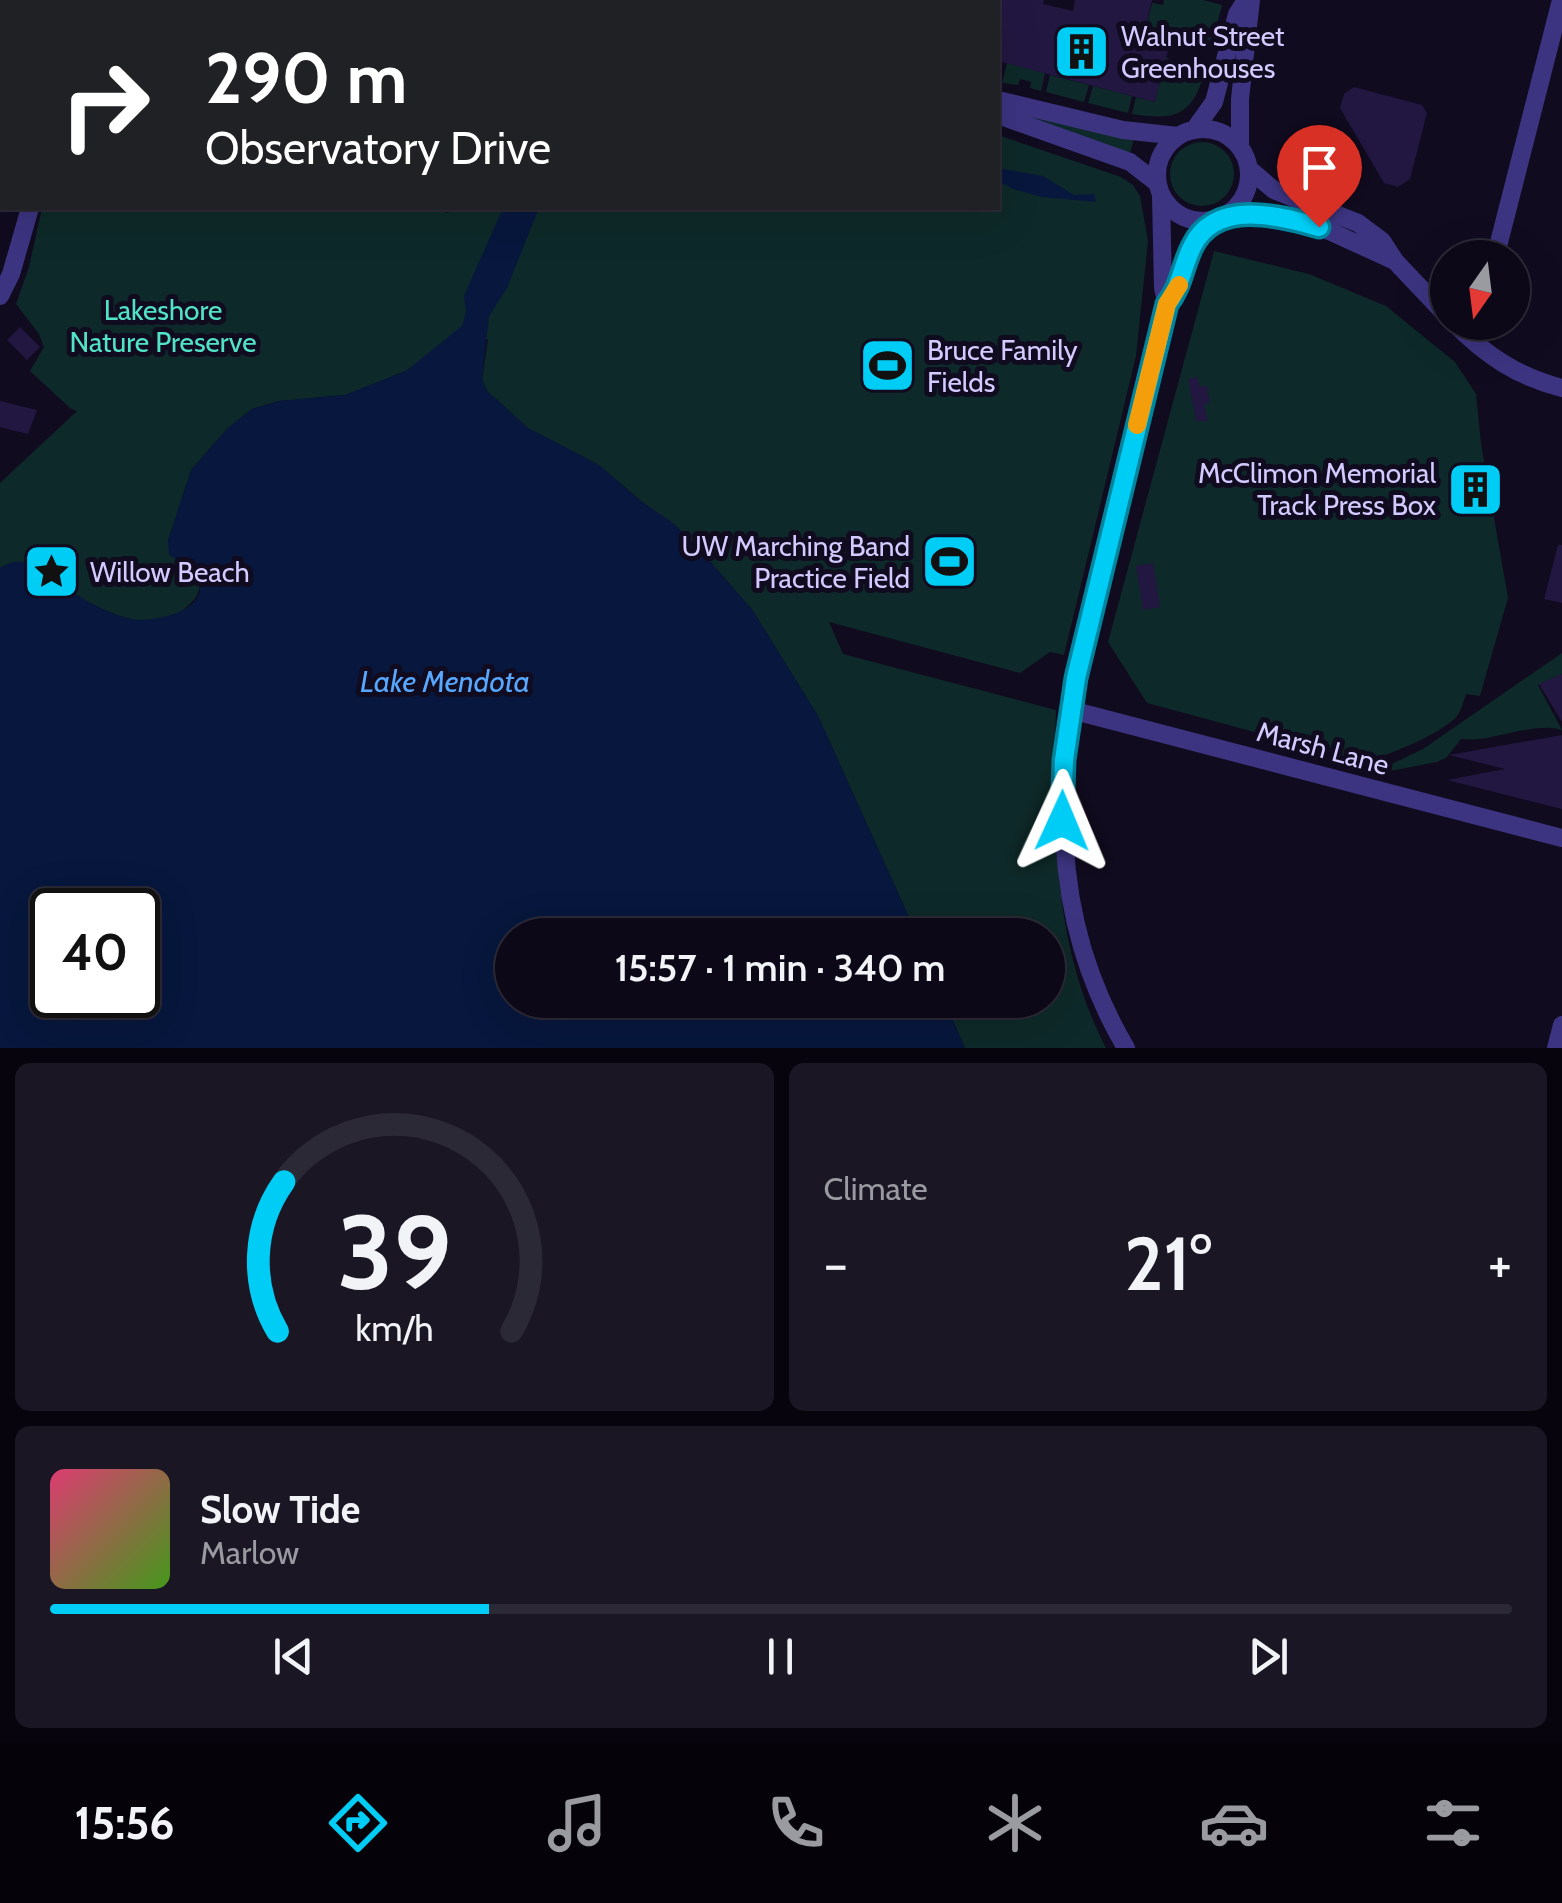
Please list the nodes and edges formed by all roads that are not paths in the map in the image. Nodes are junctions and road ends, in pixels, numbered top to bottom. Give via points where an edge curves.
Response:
1 (1249, 0) edge
2 (1561, 0) edge
3 (1000, 100) edge
4 (1000, 117) edge
5 (1186, 133) junction
6 (1240, 148) junction
7 (1249, 169) junction
8 (1159, 190) junction
9 (29, 210) edge
10 (1221, 218) junction
11 (1500, 240) edge
12 (1395, 261) junction
13 (0, 296) edge
14 (1430, 296) edge
15 (1167, 304) junction
16 (1474, 340) edge
17 (1562, 388) edge
18 (1071, 710) junction
19 (1562, 838) edge
20 (1562, 1025) edge
21 (1126, 1048) edge
22 (1556, 1048) edge

1 - 5 street via 1238,14 1214,102
1 - 6 street
2 - 11 street
3 - 5 street via 1122,130
4 - 8 street via 1130,162
5 - 6 street via 1212,130
5 - 8 street via 1160,156
6 - 7 street
7 - 10 street via 1240,204
7 - 12 street via 1274,190 1358,223
8 - 10 street via 1184,218
8 - 15 street
9 - 13 street
10 - 12 street via 1294,220
10 - 15 street via 1205,226
12 - 14 street
15 - 18 street
16 - 17 street via 1497,362
18 - 19 street, Marsh Lane
18 - 21 street via 1062,791 1068,892 1084,958
20 - 22 street

